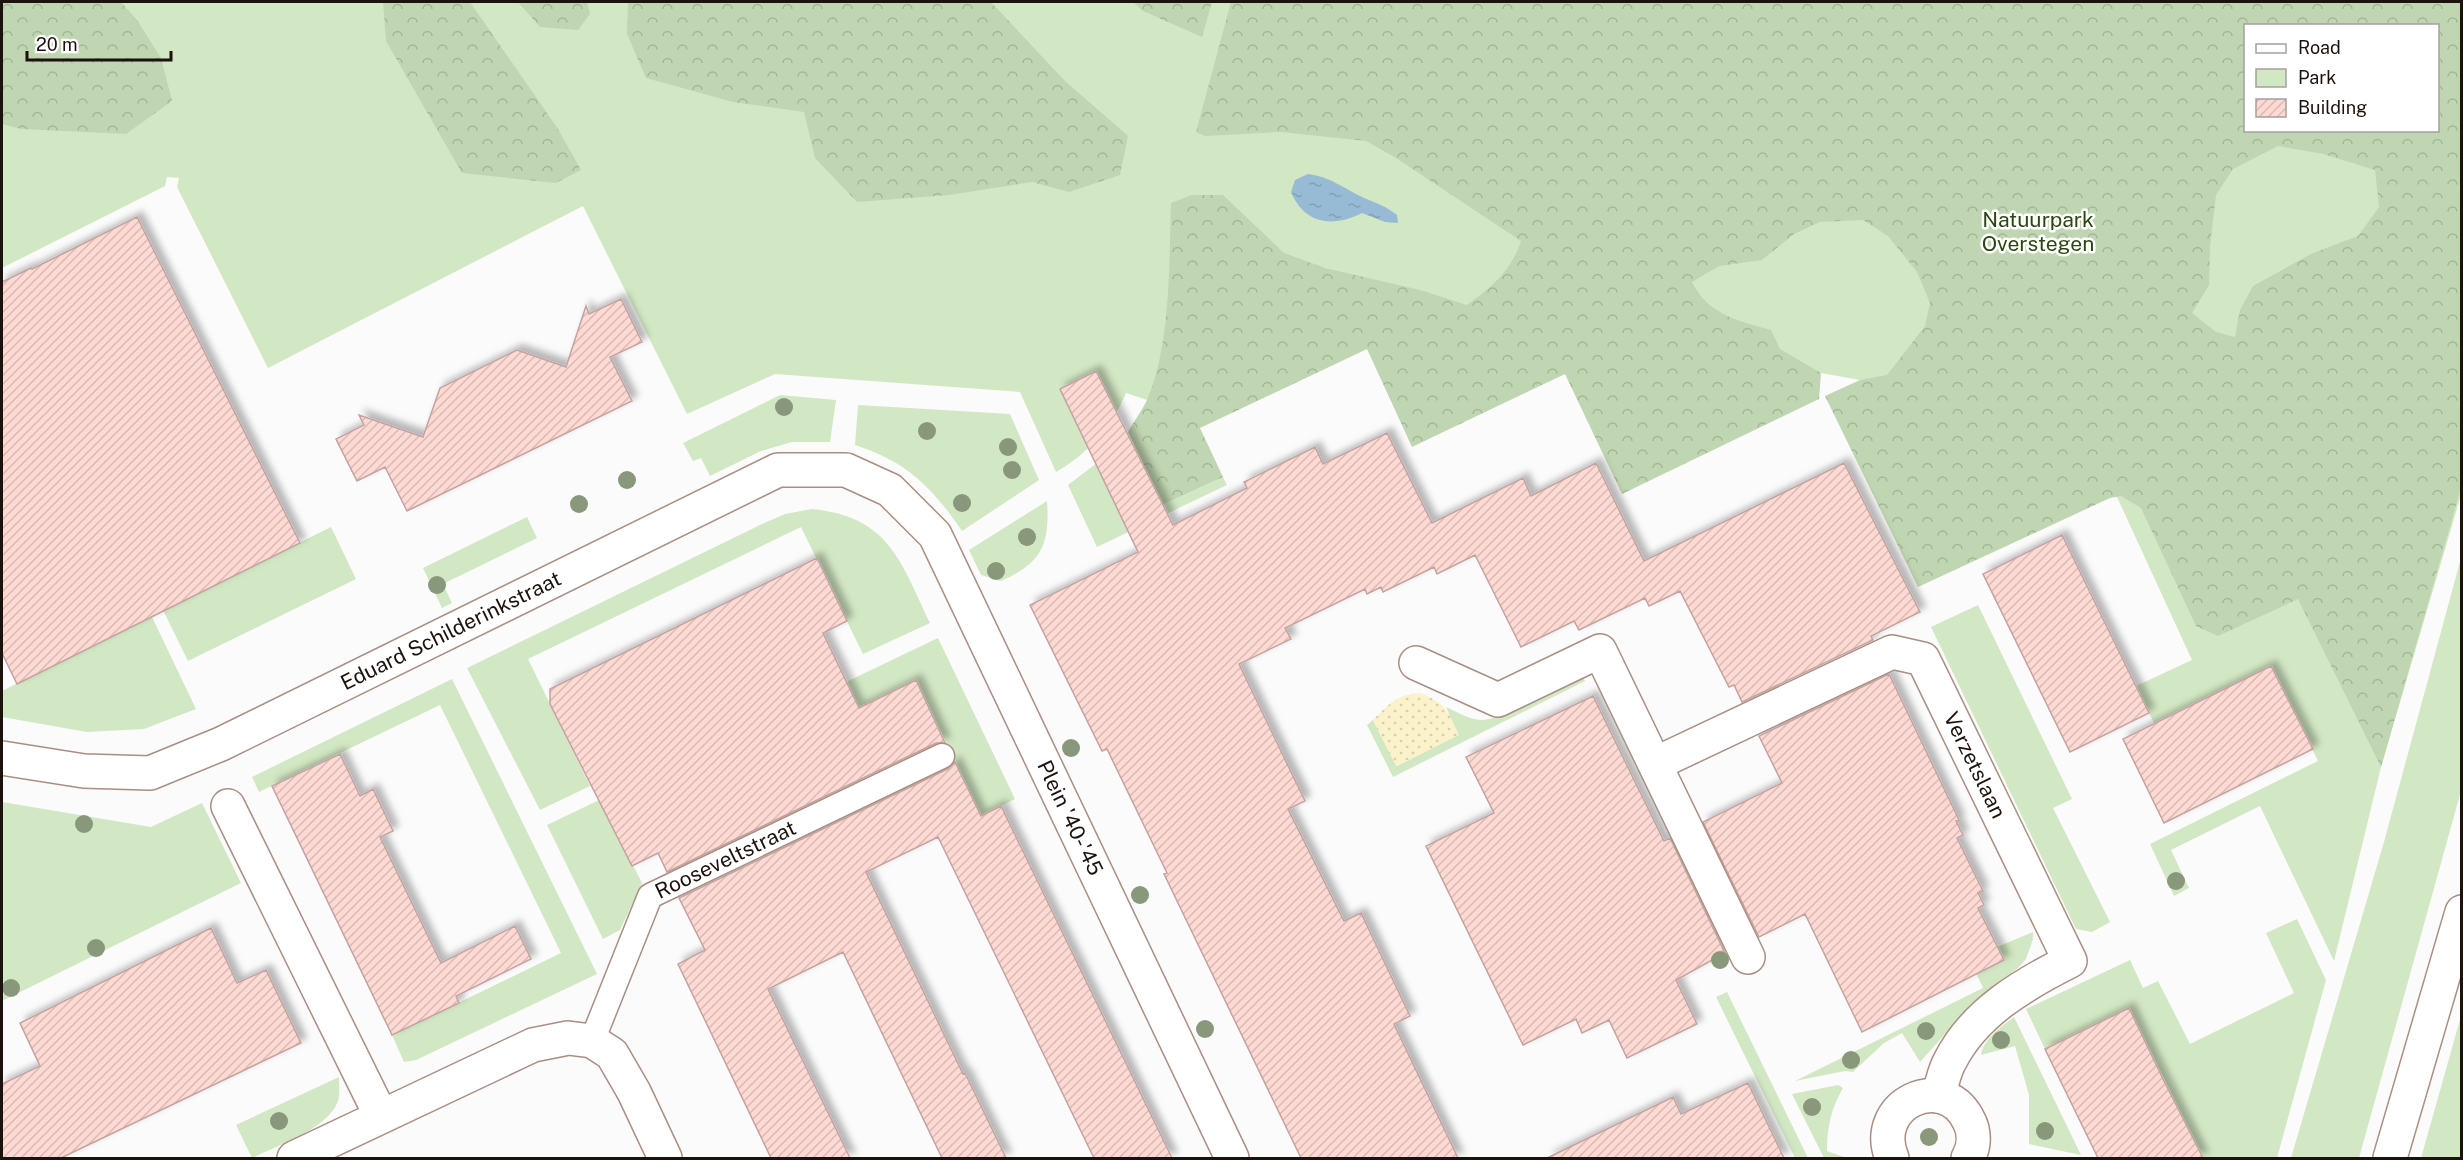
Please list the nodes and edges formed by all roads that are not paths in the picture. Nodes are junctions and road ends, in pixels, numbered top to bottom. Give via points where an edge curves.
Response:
1 (890, 490) joint
2 (1416, 663) dead end
3 (942, 756) dead end
4 (2, 758) edge
5 (1655, 764) junction
6 (228, 806) dead end
7 (2462, 912) edge
8 (1748, 957) dead end
9 (592, 1041) junction
10 (1938, 1096) junction
11 (381, 1116) junction
12 (294, 1158) edge
13 (665, 1158) edge
14 (1232, 1158) edge
15 (1892, 1158) edge
16 (1968, 1158) edge
17 (2390, 1158) edge

1 - 4 street, Eduard Schilderinkstraat via 846,470 778,470 242,734 150,772 84,771
1 - 14 street, Plein '40-'45 via 935,535
2 - 5 street via 1498,700 1600,651
3 - 9 lane, Rooseveltstraat via 650,896
5 - 8 street
5 - 10 street, Verzetslaan via 1892,652 1923,659 2070,961 2033,980 1987,1014 1949,1061
6 - 11 street
7 - 17 street
9 - 11 street via 568,1038 533,1045
9 - 13 street via 612,1054
10 - 15 street via 1916,1098 1894,1114 1887,1142
10 - 16 street via 1956,1104 1972,1125 1974,1138
11 - 12 street

